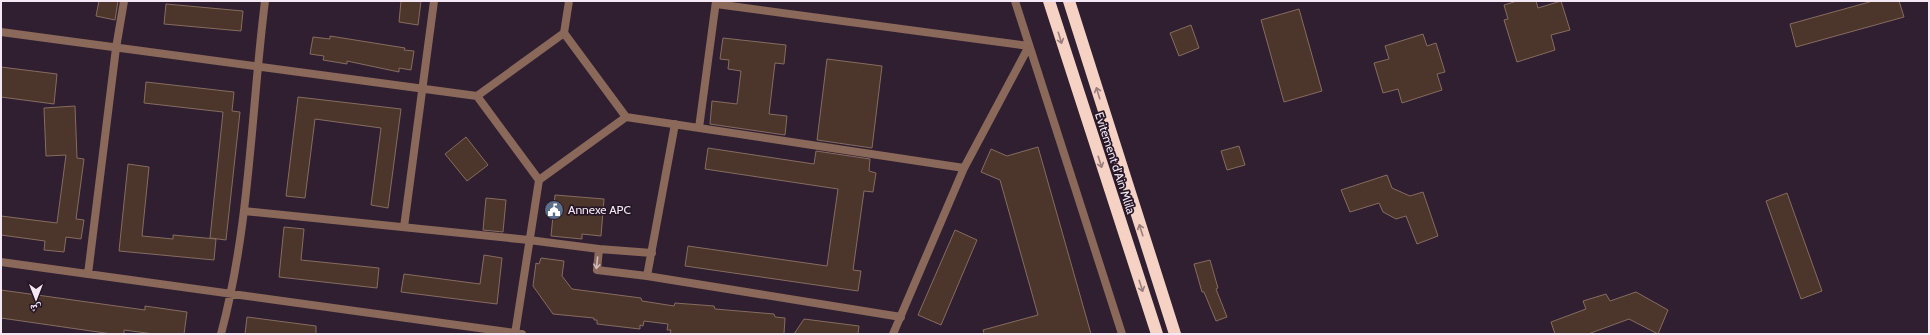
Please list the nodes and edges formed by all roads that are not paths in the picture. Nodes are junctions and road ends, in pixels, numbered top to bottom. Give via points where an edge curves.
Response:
1 (124, 1) edge
2 (265, 1) edge
3 (434, 1) edge
4 (569, 1) edge
5 (1015, 1) edge
6 (1049, 1) edge
7 (1069, 1) edge
8 (716, 2) edge
9 (1, 32) edge
10 (564, 33) junction
11 (1030, 46) junction
12 (116, 48) junction
13 (257, 67) junction
14 (424, 89) junction
15 (477, 96) junction
16 (626, 117) junction
17 (675, 124) junction
18 (699, 128) junction
19 (964, 168) junction
20 (538, 180) junction
21 (244, 211) junction
22 (404, 227) junction
23 (529, 240) junction
24 (599, 249) junction
25 (652, 253) junction
26 (1, 262) edge
27 (88, 274) junction
28 (647, 276) junction
29 (231, 294) junction
30 (901, 317) junction
31 (221, 334) edge
32 (517, 334) edge
33 (893, 334) edge
34 (1122, 334) edge
35 (1157, 334) edge
36 (1175, 334) edge

1 - 12 street
2 - 13 street
3 - 14 street
4 - 10 street
5 - 11 street
6 -> 35 highway, Evitement d'Ain Mlila
36 -> 7 highway, Evitement d'Ain Mlila
8 - 11 street
8 - 18 street
9 - 12 street
10 - 15 street
10 - 16 street
11 - 19 street
11 - 34 street
12 - 13 street
12 - 27 street
13 - 14 street
13 - 21 street
14 - 15 street
14 - 22 street
15 - 20 street
16 - 17 street
16 - 20 street
17 - 18 street
17 - 25 street
18 - 19 street
19 - 30 street
20 - 23 street
21 - 22 street
21 - 29 street
22 - 23 street
23 - 24 street
23 - 32 street
24 - 25 street
24 -> 28 street via 597,270
25 - 28 street
26 - 27 street
27 - 29 street
28 - 30 street
29 - 31 street
29 - 32 street
30 - 33 street

